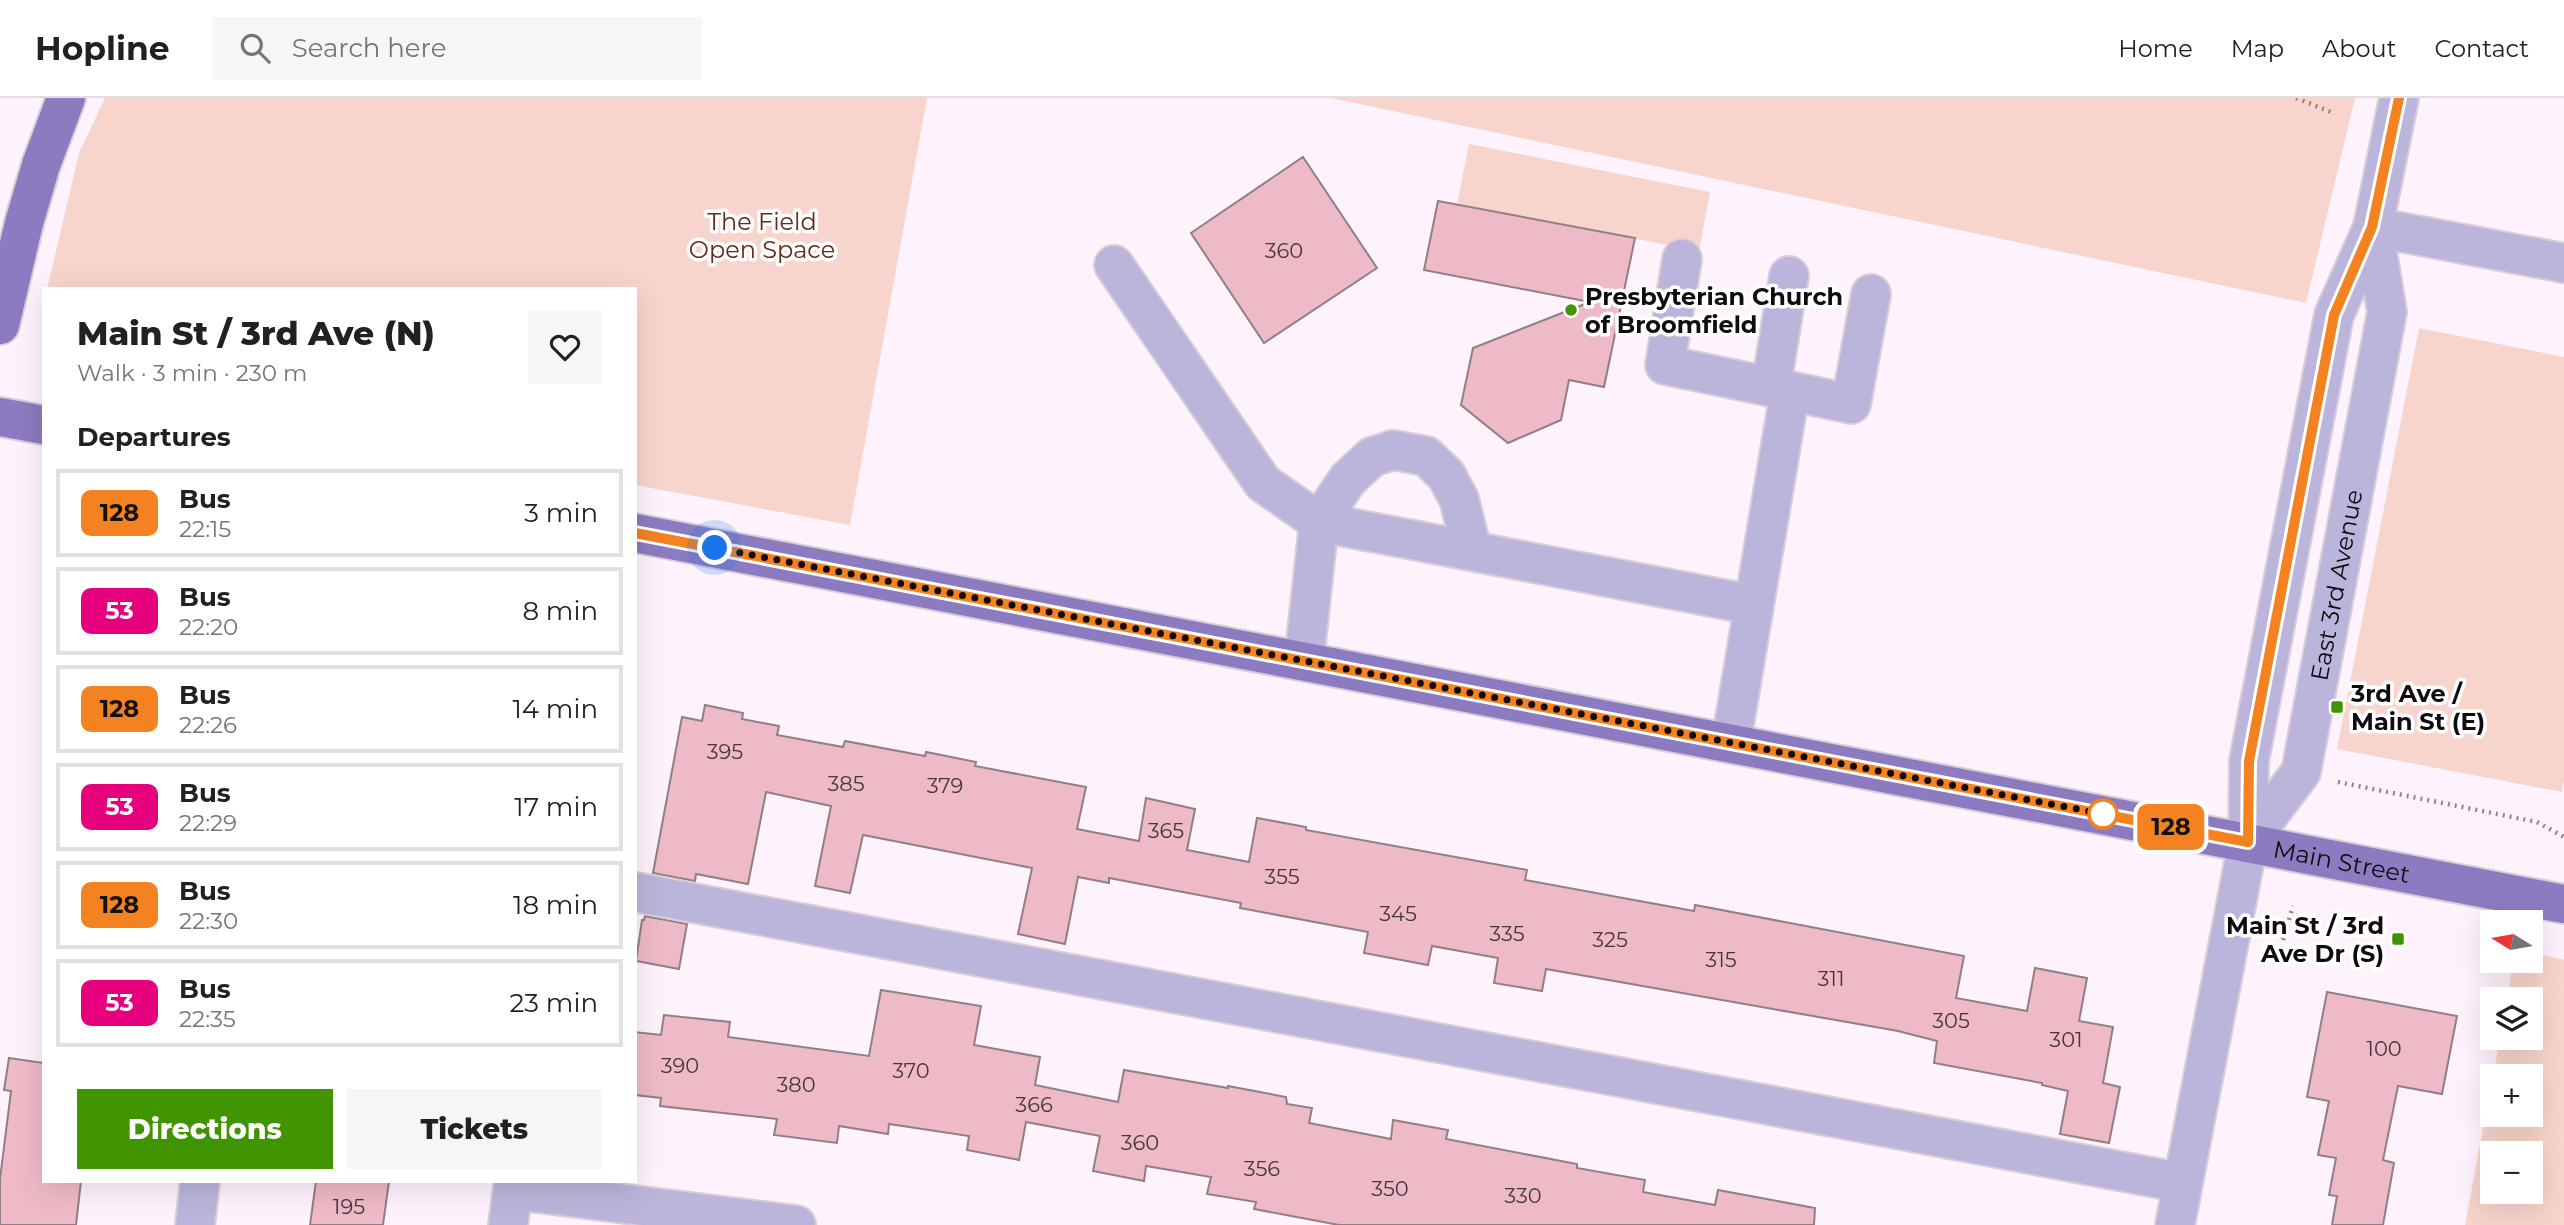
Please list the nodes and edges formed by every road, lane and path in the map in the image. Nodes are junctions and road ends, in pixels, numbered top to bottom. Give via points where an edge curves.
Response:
1 (66, 98) edge
2 (2296, 98) edge
3 (2399, 98) edge
4 (2331, 111) dead end
5 (2372, 227) junction
6 (1682, 259) dead end
7 (2564, 263) edge
8 (1114, 265) dead end
9 (1789, 276) dead end
10 (1871, 294) dead end
11 (0, 325) edge
12 (1781, 389) junction
13 (0, 417) edge
14 (42, 425) edge
15 (1319, 522) junction
16 (637, 533) edge
17 (1472, 551) junction
18 (1754, 605) junction
19 (1304, 661) junction
20 (1731, 743) junction
21 (2330, 780) dead end
22 (2564, 837) edge
23 (2248, 842) junction
24 (637, 892) edge
25 (2564, 904) edge
26 (2293, 906) dead end
27 (2283, 940) dead end
28 (200, 1183) edge
29 (2183, 1183) junction
30 (512, 1199) edge
31 (195, 1225) edge
32 (796, 1225) edge
33 (2175, 1225) edge

1 - 11 main road via 23,223
2 - 4 path
3 - 5 street, East 3rd Avenue
5 - 7 street
5 - 23 street, East 3rd Avenue via 2334,315 2249,761
5 - 23 street, East 3rd Avenue via 2387,312 2301,772
6 - 12 street via 1665,365
8 - 15 street via 1263,483
9 - 12 street
10 - 12 street via 1851,404
12 - 18 street
13 - 14 main road
15 - 17 street
15 - 17 street via 1348,479 1372,457 1393,450 1426,456 1446,475 1459,499
15 - 19 street
16 - 19 main road, Main Street
17 - 18 street
18 - 20 street
19 - 20 main road, Main Street
20 - 23 main road, Main Street
21 - 22 path via 2537,822
23 - 25 main road, Main Street
23 - 29 street
24 - 29 street
26 - 27 path
28 - 31 street
29 - 33 street
30 - 32 street

